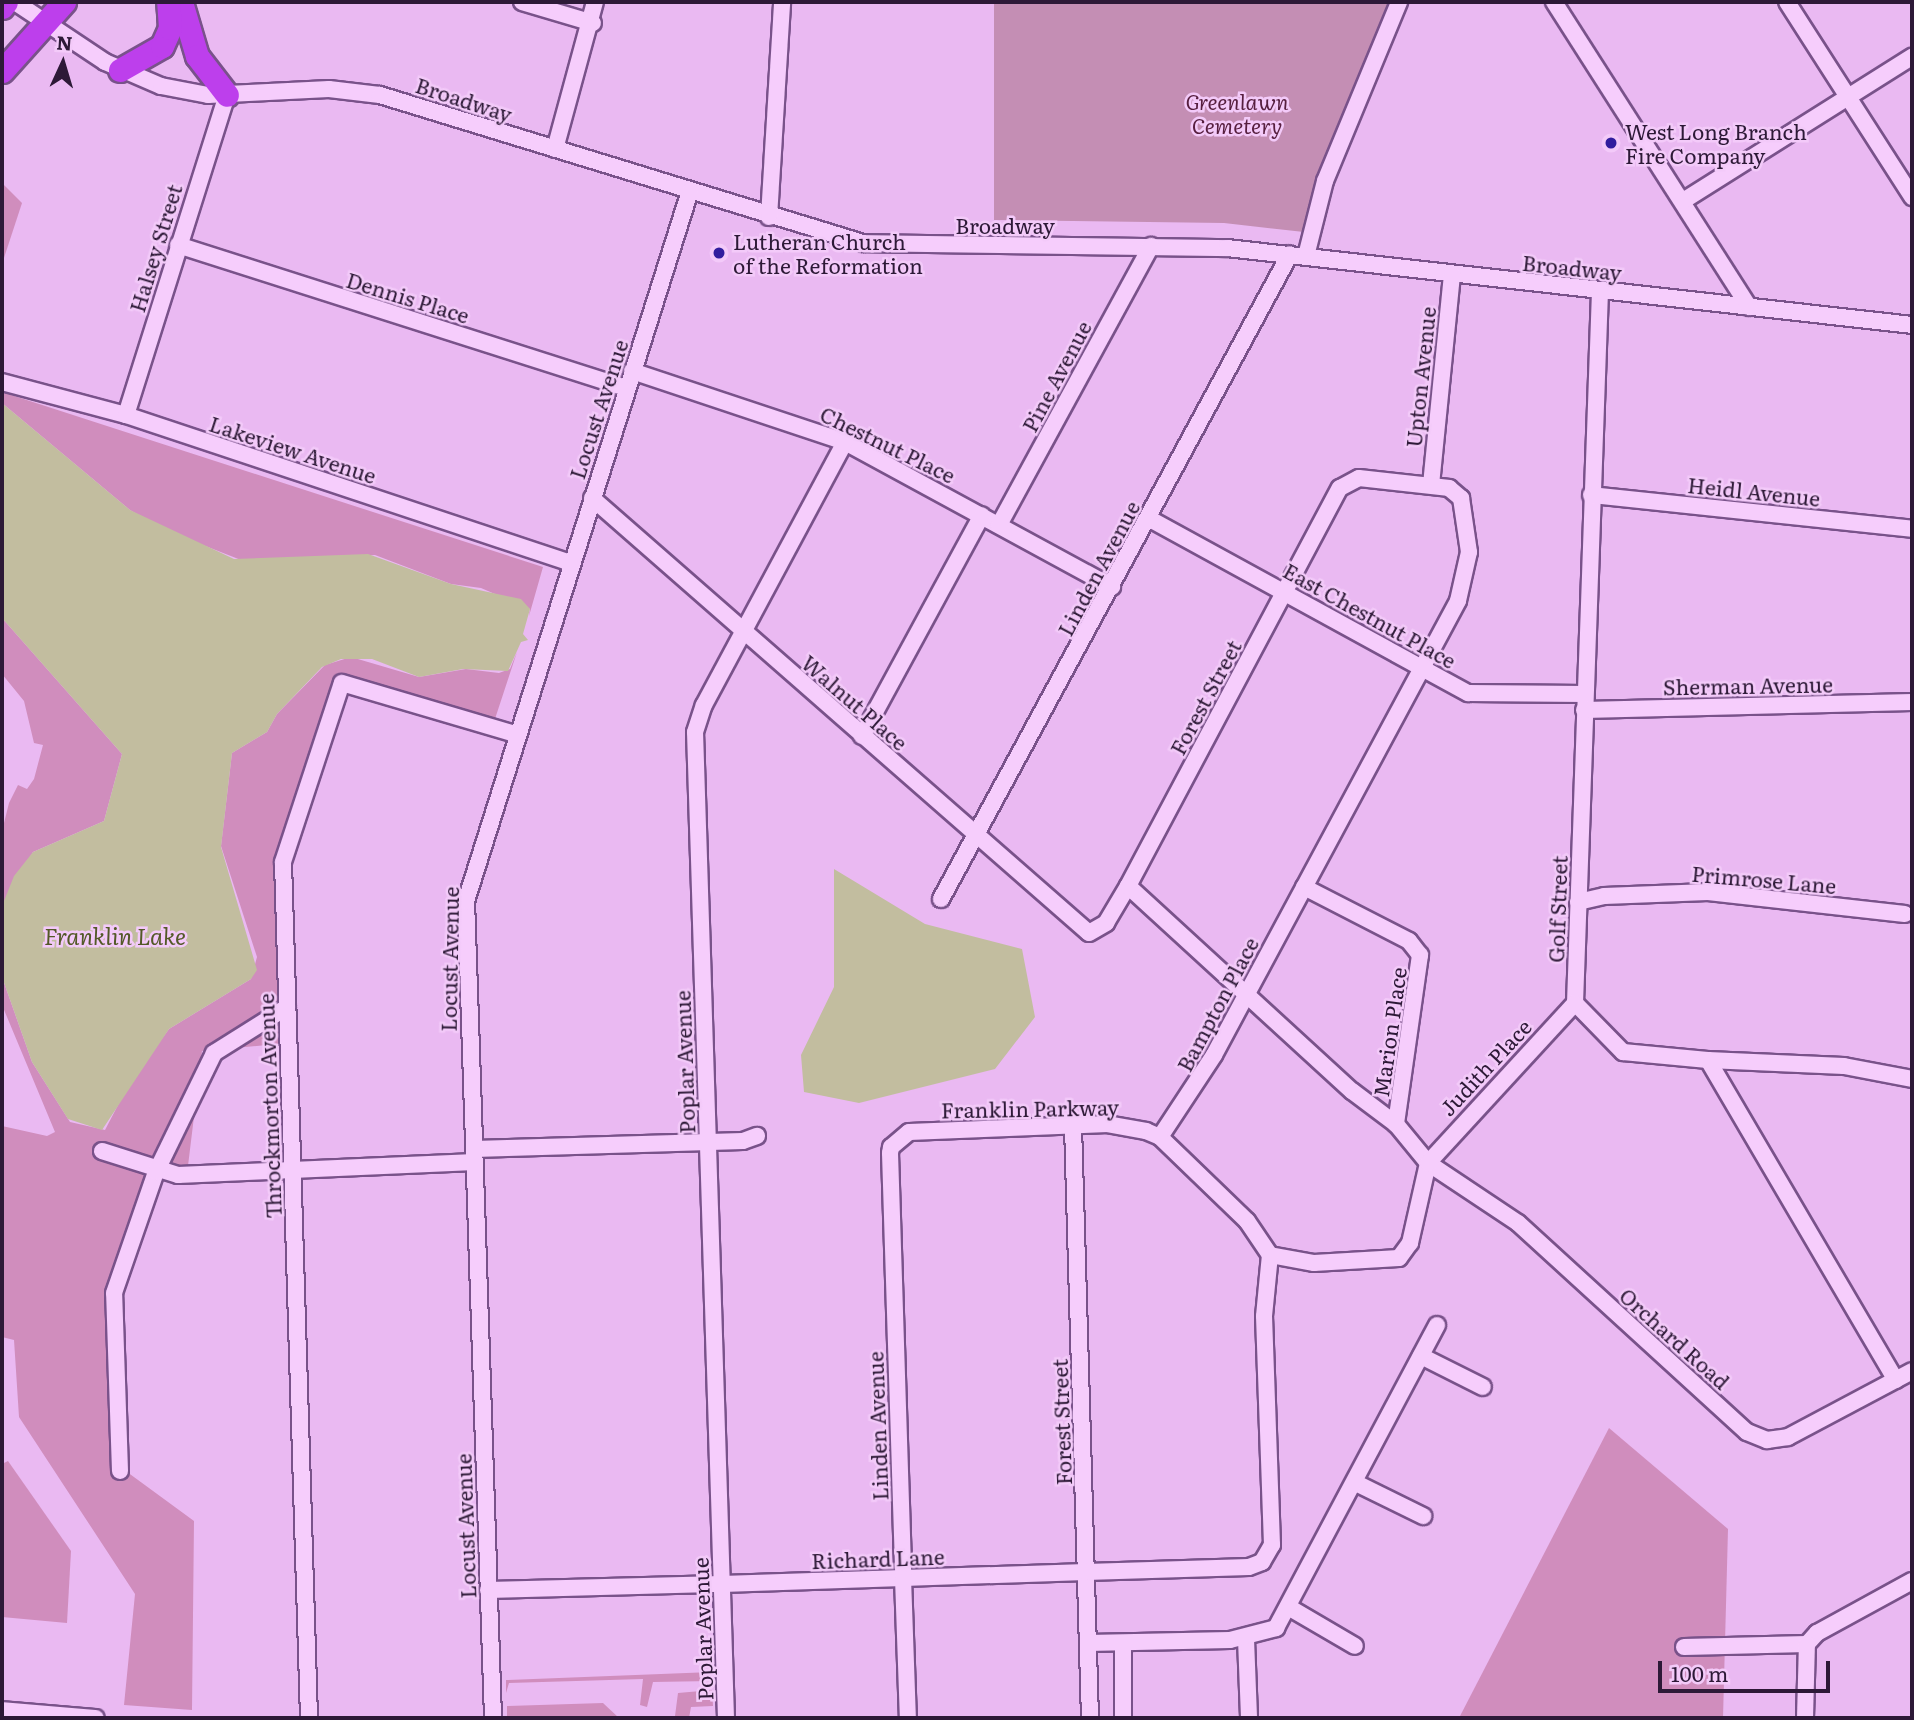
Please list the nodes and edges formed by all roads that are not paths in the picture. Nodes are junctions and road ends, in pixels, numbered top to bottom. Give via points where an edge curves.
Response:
1 (6, 2) edge
2 (15, 2) edge
3 (64, 2) edge
4 (168, 2) edge
5 (181, 2) edge
6 (522, 2) edge
7 (595, 2) edge
8 (782, 2) edge
9 (1398, 2) edge
10 (1554, 2) edge
11 (1787, 2) edge
12 (2, 7) edge
13 (47, 23) junction
14 (593, 23) junction
15 (1912, 57) edge
16 (120, 70) junction
17 (2, 71) edge
18 (227, 94) junction
19 (1848, 97) junction
20 (555, 149) junction
21 (690, 191) junction
22 (1912, 197) edge
23 (1684, 201) junction
24 (769, 217) junction
25 (178, 245) junction
26 (1151, 246) junction
27 (1298, 256) junction
28 (1452, 274) junction
29 (1600, 291) junction
30 (1749, 307) junction
31 (1912, 326) edge
32 (632, 371) junction
33 (2, 382) edge
34 (627, 388) junction
35 (126, 415) junction
36 (845, 442) junction
37 (1431, 485) junction
38 (1591, 495) junction
39 (592, 498) junction
40 (982, 515) junction
41 (1148, 519) junction
42 (999, 525) junction
43 (1912, 529) edge
44 (570, 563) junction
45 (1112, 587) junction
46 (1285, 591) junction
47 (743, 632) junction
48 (1422, 667) junction
49 (1585, 702) junction
50 (1912, 702) edge
51 (515, 733) junction
52 (862, 736) junction
53 (977, 839) junction
54 (1128, 886) junction
55 (1304, 887) junction
56 (941, 899) dead end
57 (1578, 902) junction
58 (1905, 914) dead end
59 (1094, 932) joint
60 (1246, 994) junction
61 (1576, 1003) junction
62 (287, 1007) junction
63 (1708, 1060) junction
64 (1912, 1079) edge
65 (1396, 1124) junction
66 (1073, 1125) junction
67 (900, 1135) joint
68 (757, 1136) dead end
69 (1160, 1137) junction
70 (707, 1142) junction
71 (102, 1152) dead end
72 (474, 1156) junction
73 (1429, 1163) junction
74 (292, 1168) junction
75 (156, 1172) junction
76 (1270, 1255) junction
77 (1437, 1325) dead end
78 (1421, 1356) junction
79 (1912, 1371) edge
80 (1896, 1380) junction
81 (1483, 1387) dead end
82 (120, 1471) dead end
83 (1356, 1483) junction
84 (1423, 1516) dead end
85 (1086, 1572) junction
86 (903, 1578) junction
87 (1912, 1581) edge
88 (722, 1584) junction
89 (488, 1590) junction
90 (1290, 1608) junction
91 (1246, 1639) junction
92 (1088, 1643) junction
93 (1807, 1644) junction
94 (1123, 1645) junction
95 (1355, 1646) dead end
96 (1684, 1647) dead end
97 (2, 1710) edge
98 (96, 1718) edge
99 (309, 1718) edge
100 (493, 1718) edge
101 (726, 1718) edge
102 (908, 1718) edge
103 (1090, 1718) edge
104 (1123, 1718) edge
105 (1249, 1718) edge
106 (1805, 1718) edge

1 - 12 highway
2 - 13 street, Broadway
3 - 13 highway
4 - 16 highway via 170,28 162,46
5 - 18 highway via 197,56
6 - 14 street
7 - 14 street
8 - 24 street
9 - 27 street, Linden Avenue
10 - 23 street
11 - 19 street
13 - 16 street, Broadway
13 - 17 highway
14 - 20 street
15 - 19 street
16 - 18 street, Broadway via 186,93
18 - 20 street, Broadway via 362,92
18 - 25 street, Halsey Street
19 - 22 street
19 - 23 street
20 - 21 street, Broadway
21 - 24 street, Broadway
21 - 32 street, Locust Avenue
23 - 30 street
24 - 26 street, Broadway via 874,244
25 - 34 street, Dennis Place
25 - 35 street, Halsey Street
26 - 27 street, Broadway
26 - 42 street, Pine Avenue
27 - 28 street, Broadway
27 - 41 street, Linden Avenue
28 - 29 street, Broadway
28 - 37 street, Upton Avenue
29 - 30 street, Broadway
29 - 38 street, Golf Street
30 - 31 street, Broadway
32 - 34 street, Locust Avenue
32 - 36 street, Chestnut Place
33 - 35 street, Lakeview Avenue
34 - 39 street, Locust Avenue
35 - 44 street, Lakeview Avenue
36 - 40 street, Chestnut Place
36 - 47 street, Poplar Avenue
37 - 46 street, Forest Street via 1351,480 1340,488
37 - 48 street, Bampton Place via 1449,488 1465,505 1469,552 1458,601
38 - 43 street, Heidl Avenue
38 - 49 street, Golf Street
39 - 44 street, Locust Avenue
39 - 47 street, Walnut Place
40 - 42 street, Chestnut Place
40 - 52 street
41 - 45 street, Linden Avenue
41 - 46 street, East Chestnut Place
42 - 45 street, Chestnut Place
44 - 51 street, Locust Avenue
45 - 53 street, Linden Avenue
46 - 48 street, East Chestnut Place
46 - 54 street, Forest Street
47 - 52 street, Walnut Place
47 - 70 street, Poplar Avenue via 704,705 694,744
48 - 49 street, East Chestnut Place via 1468,693
48 - 55 street, Bampton Place
49 - 50 street, Sherman Avenue
49 - 57 street, Golf Street
51 - 62 street, Throckmorton Avenue via 342,683 282,862
51 - 72 street, Locust Avenue via 466,901
52 - 53 street, Walnut Place
53 - 56 street, Linden Avenue
53 - 59 street, Walnut Place via 1076,925
54 - 59 street, Forest Street via 1106,923
54 - 60 street, Orchard Road
55 - 60 street, Bampton Place
55 - 65 street, Marion Place via 1409,942 1420,955
57 - 58 street, Primrose Lane via 1604,895 1708,892
57 - 61 street, Golf Street
60 - 65 street, Orchard Road via 1352,1091
60 - 69 street, Bampton Place via 1188,1101
61 - 63 street via 1623,1052
61 - 73 street, Judith Place
62 - 74 street, Throckmorton Avenue
62 - 75 street via 214,1053
63 - 64 street via 1844,1066
63 - 80 street
65 - 73 street, Orchard Road
66 - 67 street, Franklin Parkway
66 - 69 street, Franklin Parkway via 1119,1126
66 - 85 street, Forest Street
67 - 86 street, Linden Avenue via 890,1153
68 - 70 street
69 - 76 street via 1247,1221
70 - 72 street
70 - 88 street, Poplar Avenue
71 - 75 street
72 - 74 street
72 - 89 street, Locust Avenue
73 - 76 street via 1410,1243 1399,1258 1314,1263
73 - 80 street, Orchard Road via 1518,1223 1755,1437 1788,1437
74 - 75 street
74 - 99 street, Throckmorton Avenue
75 - 82 street via 114,1293
76 - 85 street, Richard Lane via 1264,1316 1272,1545 1267,1557 1249,1567
77 - 78 street
78 - 81 street
78 - 83 street
79 - 80 street, Orchard Road
83 - 84 street
83 - 90 street
85 - 86 street, Richard Lane
85 - 92 street, Forest Street
86 - 88 street, Richard Lane
86 - 102 street, Linden Avenue
87 - 93 street via 1817,1633
88 - 89 street, Richard Lane
88 - 101 street, Poplar Avenue
89 - 100 street, Locust Avenue
90 - 91 street via 1276,1628
90 - 95 street
91 - 94 street
91 - 105 street
92 - 94 street
92 - 103 street, Forest Street
93 - 96 street
93 - 106 street
94 - 104 street
97 - 98 street

